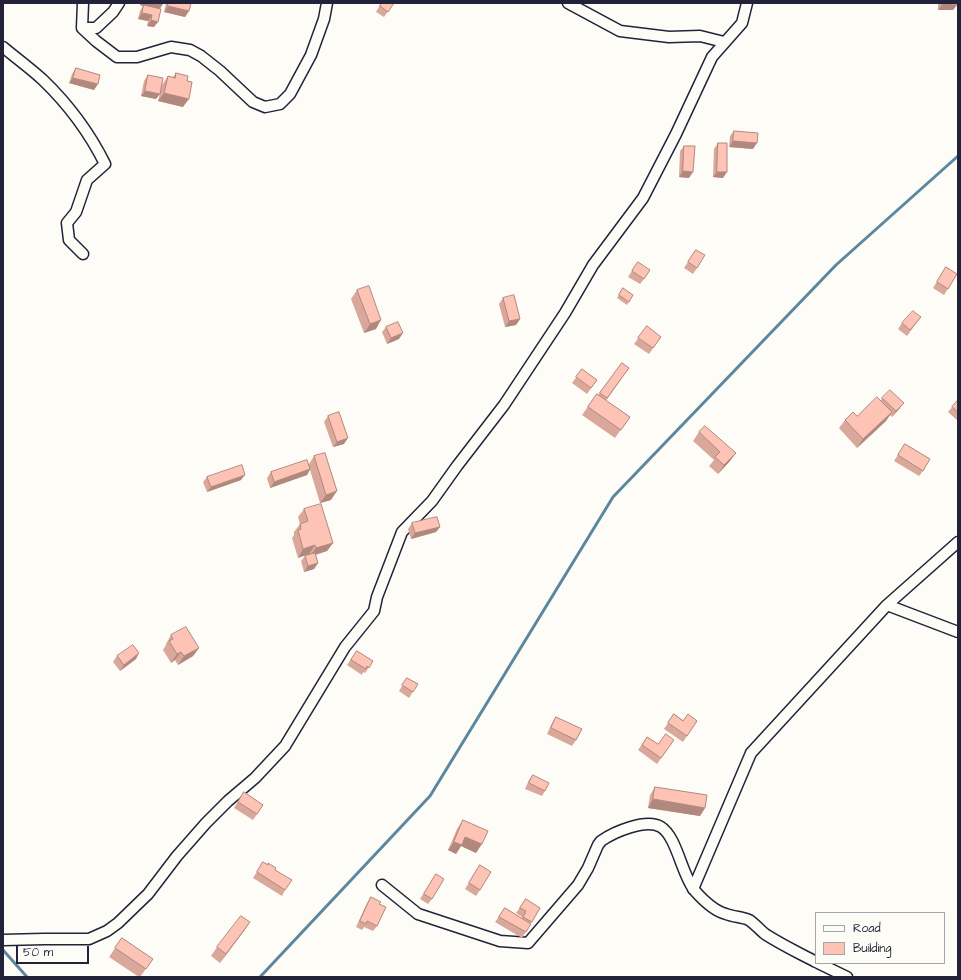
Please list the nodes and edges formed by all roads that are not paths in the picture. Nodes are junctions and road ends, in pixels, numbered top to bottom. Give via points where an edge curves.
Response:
1 (83, 3) edge
2 (119, 3) edge
3 (327, 3) edge
4 (568, 3) edge
5 (747, 3) edge
6 (82, 28) junction
7 (724, 42) junction
8 (3, 47) edge
9 (83, 254) dead end
10 (958, 542) edge
11 (887, 605) junction
12 (958, 632) edge
13 (382, 885) dead end
14 (693, 889) junction
15 (3, 940) edge
16 (815, 961) edge
17 (821, 964) edge
18 (847, 977) edge

1 - 6 street
2 - 6 street via 96,28
3 - 6 street via 311,55 290,94 280,104 265,107 253,102 220,71 190,50 171,47 137,57 117,57
4 - 7 street via 620,31 669,37 700,36
5 - 7 street via 742,23
7 - 15 street via 712,57 643,198 594,265 504,405 432,501 402,532 374,611 345,646 285,746 206,823 148,894 107,931 89,939
8 - 9 street via 57,94 94,142 105,164 87,180 76,212 67,223 69,240
10 - 11 street
11 - 12 street
11 - 14 street via 751,753
13 - 14 street via 418,914 500,941 528,943 578,885 601,841 632,826 652,824 661,827 670,837
14 - 16 street via 713,908 750,920 764,933
17 - 18 street

